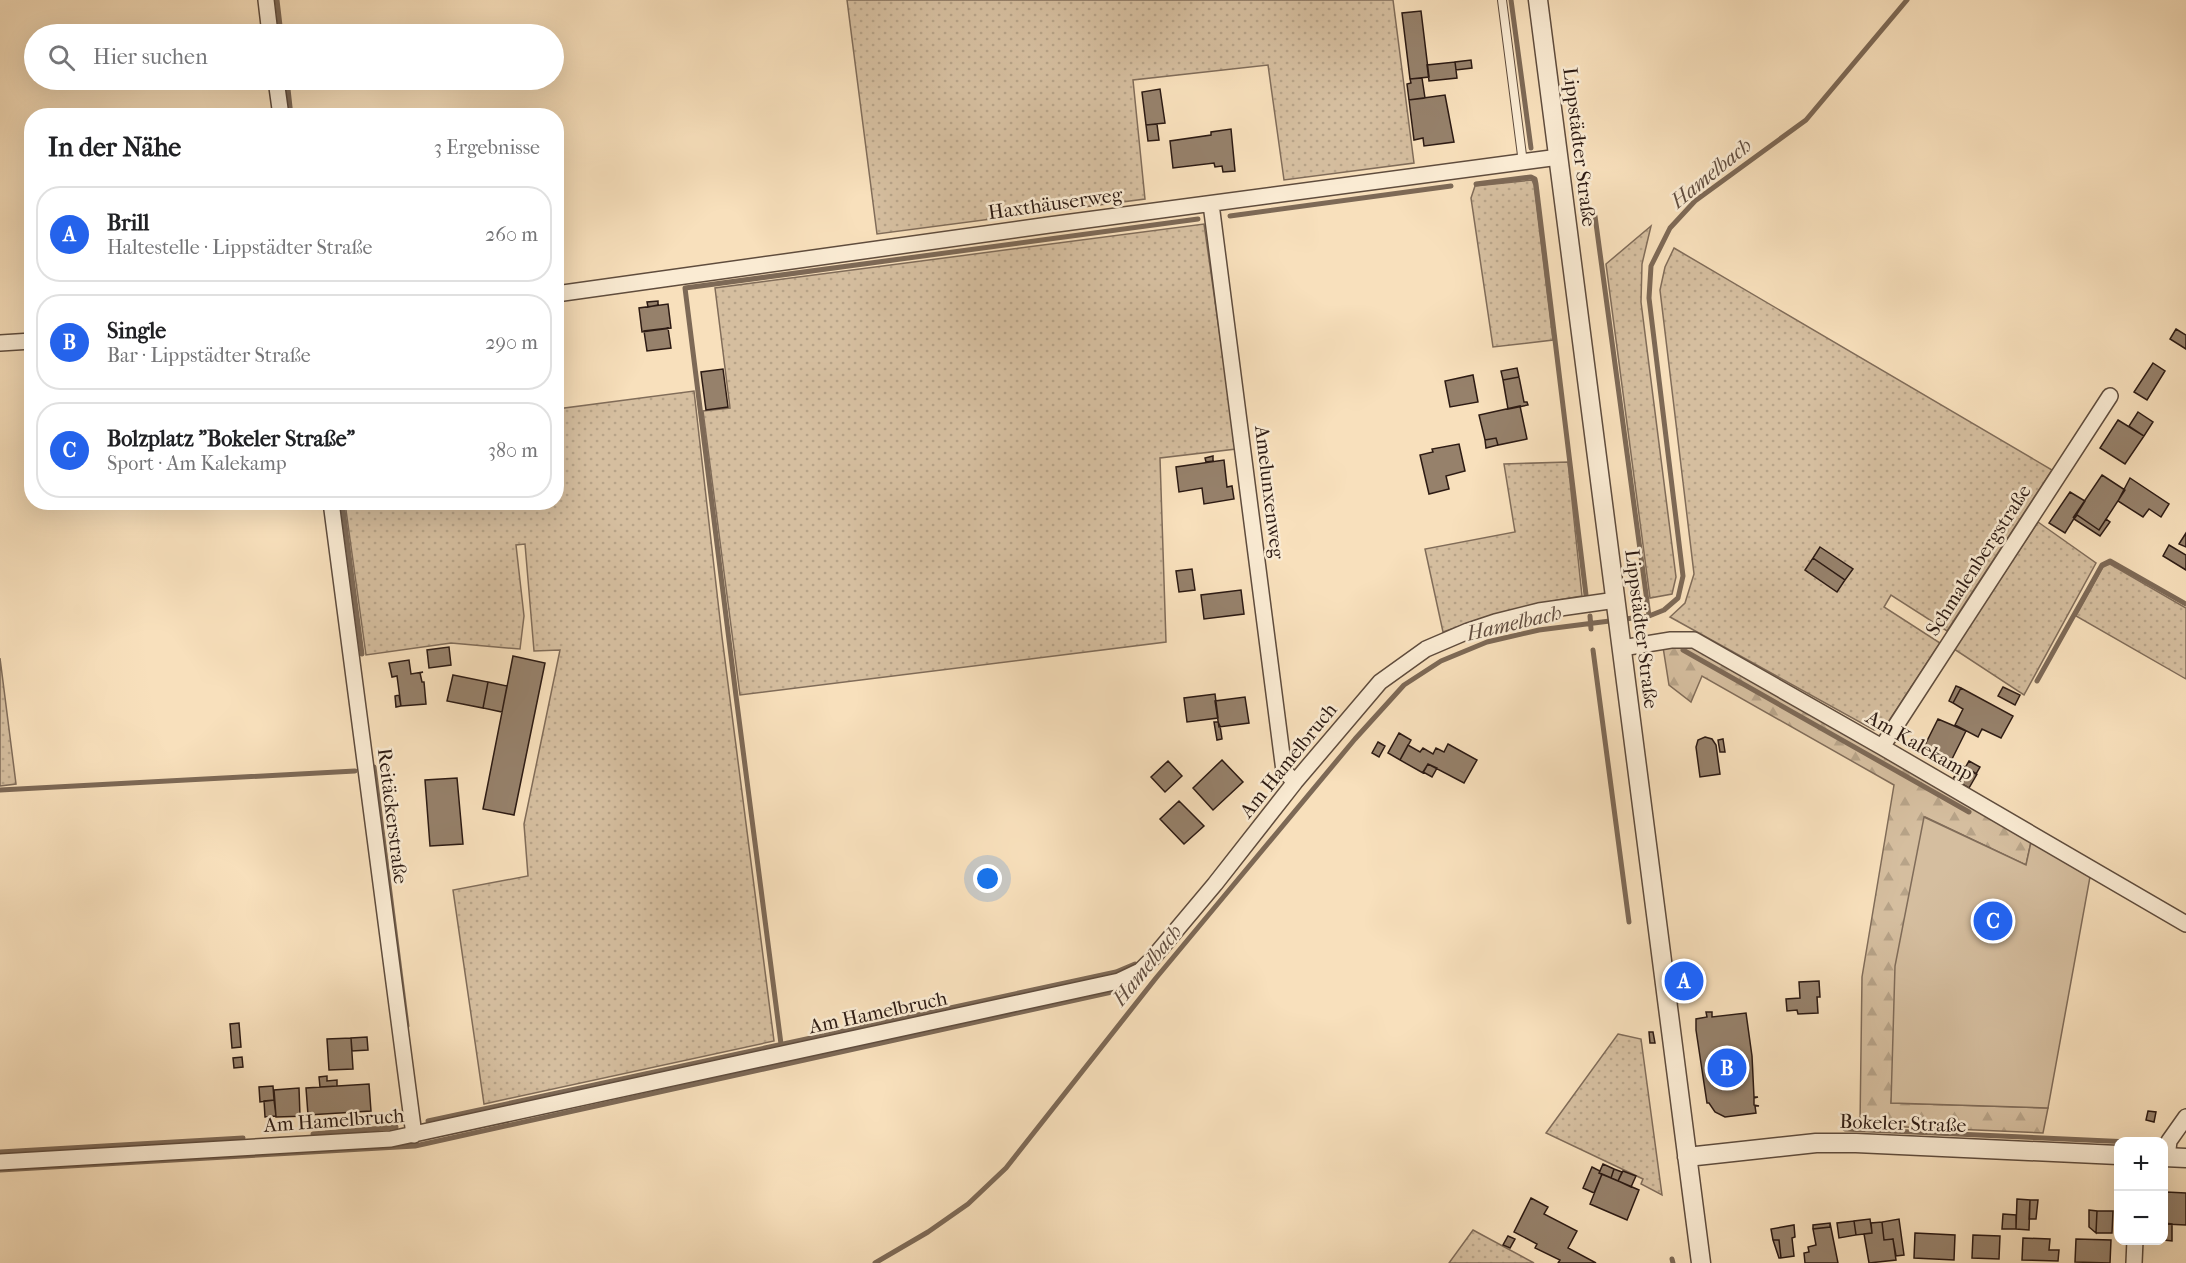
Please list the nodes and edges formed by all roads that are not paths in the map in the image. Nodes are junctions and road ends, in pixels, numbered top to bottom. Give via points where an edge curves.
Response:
1 (266, 0) edge
2 (1502, 0) edge
3 (1538, 0) edge
4 (269, 24) edge
5 (277, 90) edge
6 (280, 108) edge
7 (1559, 158) junction
8 (1523, 163) junction
9 (1211, 204) junction
10 (564, 293) edge
11 (24, 342) edge
12 (0, 343) edge
13 (2110, 396) dead end
14 (332, 510) edge
15 (1616, 603) junction
16 (1621, 641) junction
17 (1882, 747) junction
18 (1295, 783) junction
19 (2186, 924) edge
20 (2186, 1117) edge
21 (414, 1135) junction
22 (2168, 1145) edge
23 (2114, 1155) edge
24 (1687, 1157) junction
25 (2168, 1157) edge
26 (2186, 1158) edge
27 (0, 1162) edge
28 (2135, 1245) edge
29 (1701, 1263) edge
30 (2134, 1263) edge

1 - 4 street
2 - 8 lane
3 - 7 street, Lippstädter Straße
5 - 6 street
7 - 8 street, Haxthäuserweg
7 - 15 street, Lippstädter Straße
8 - 9 street, Haxthäuserweg
9 - 10 street, Haxthäuserweg
9 - 18 street, Amelunxenweg via 1284,771
11 - 12 street
13 - 17 street, Schmalenbergstraße
14 - 21 street, Reitäckerstraße
15 - 16 street, Lippstädter Straße
15 - 18 street, Am Hamelbruch via 1539,611 1495,622 1426,649 1380,682
16 - 17 street, Am Kalekamp via 1694,640
16 - 24 street, Lippstädter Straße
17 - 19 street, Am Kalekamp
18 - 21 street, Am Hamelbruch via 1152,959 1140,971 1119,981
20 - 22 street
21 - 27 street, Am Hamelbruch
23 - 24 street, Bokeler Straße via 1816,1143
24 - 29 street, Lippstädter Straße
25 - 26 street
28 - 30 street

